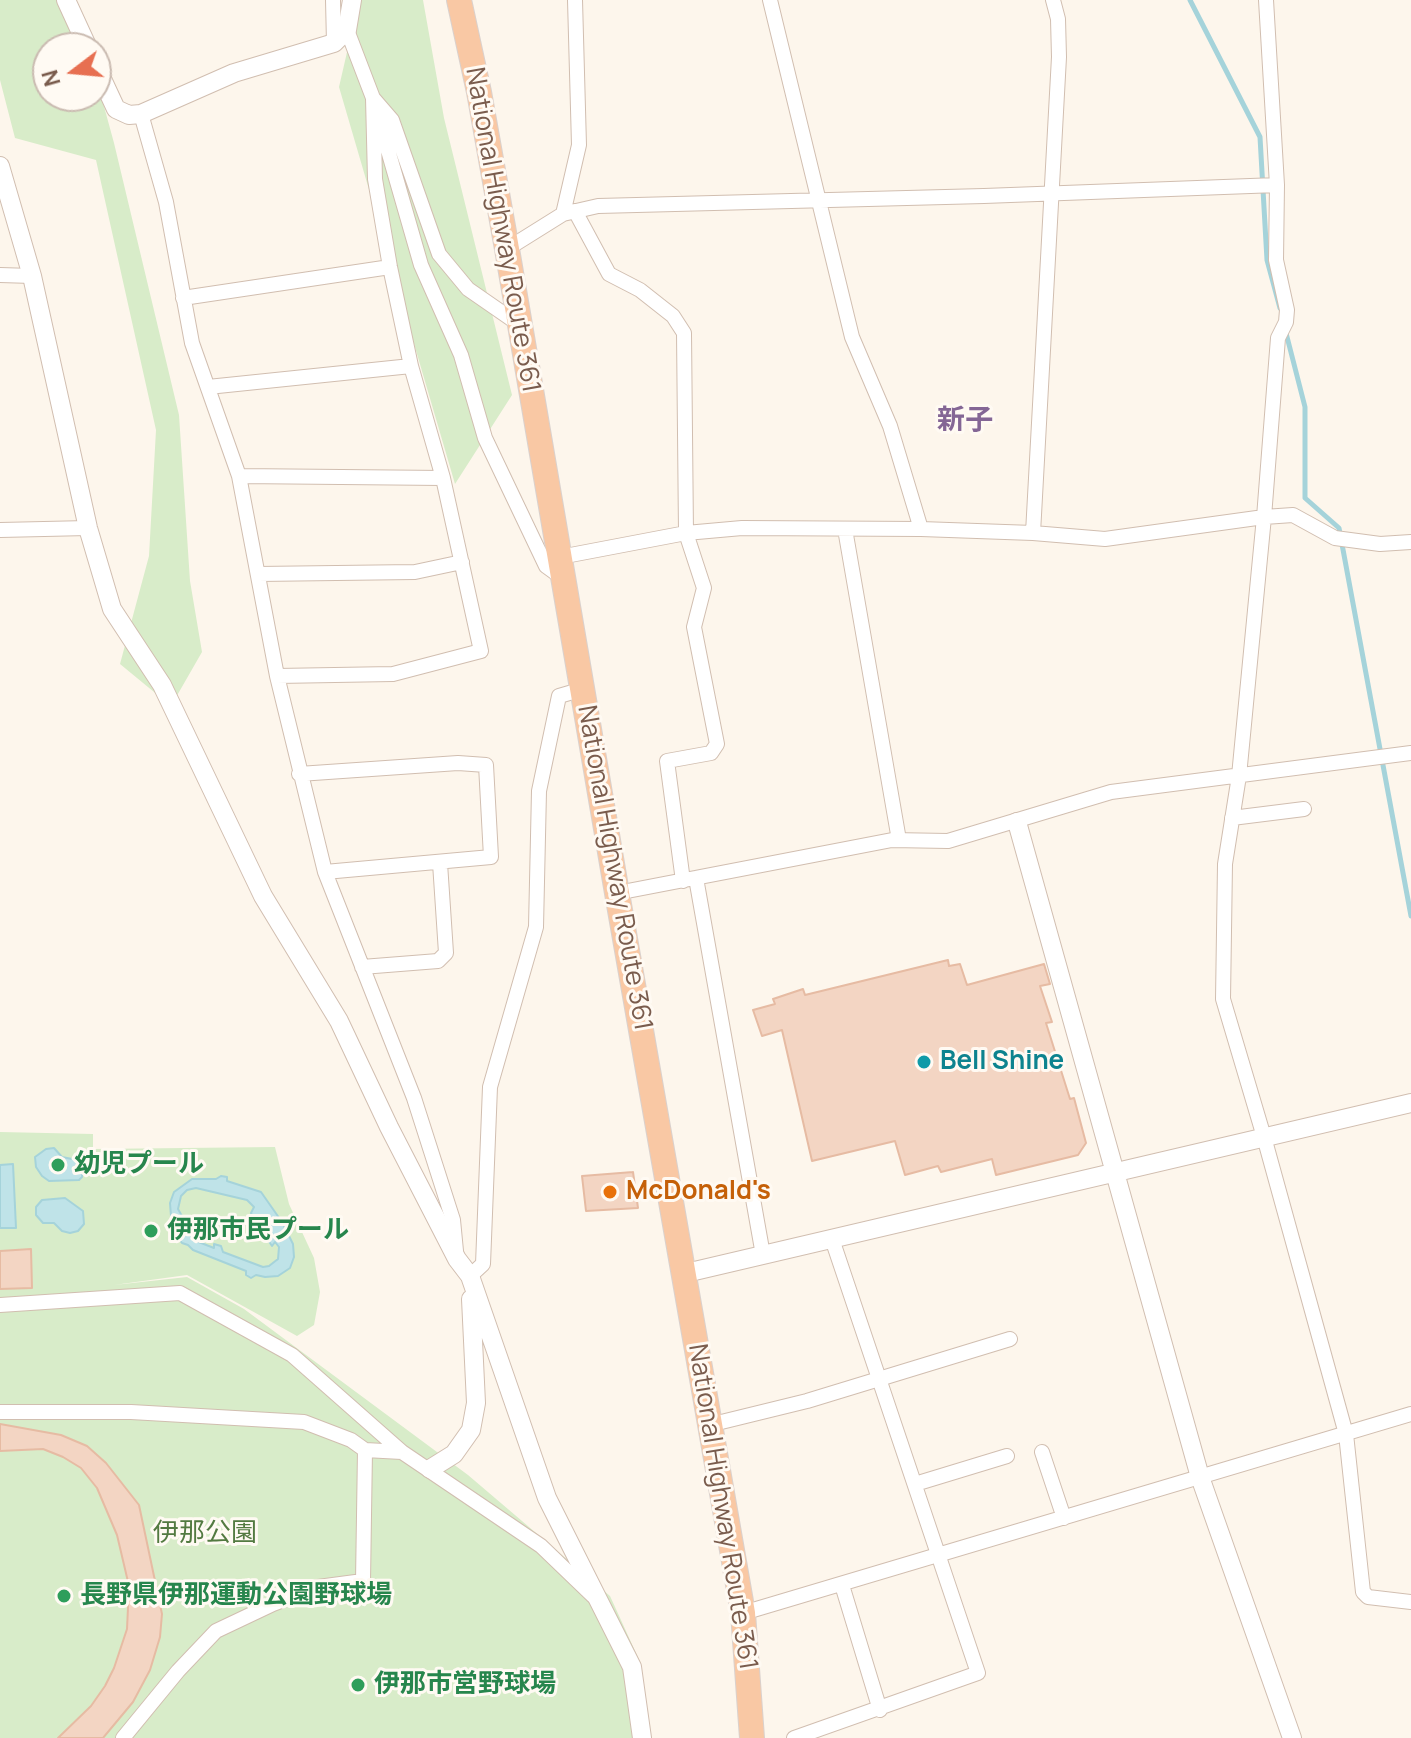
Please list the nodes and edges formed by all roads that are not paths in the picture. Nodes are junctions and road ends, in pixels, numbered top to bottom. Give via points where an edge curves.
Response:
1 (66, 0) edge
2 (333, 0) edge
3 (352, 0) edge
4 (459, 0) edge
5 (575, 0) edge
6 (770, 0) edge
7 (1053, 0) edge
8 (1266, 0) edge
9 (81, 32) edge
10 (341, 36) junction
11 (373, 98) junction
12 (112, 100) edge
13 (141, 114) junction
14 (0, 166) edge
15 (1268, 185) junction
16 (1051, 194) junction
17 (818, 200) junction
18 (569, 213) junction
19 (507, 249) junction
20 (390, 267) junction
21 (0, 275) edge
22 (32, 276) junction
23 (183, 298) junction
24 (520, 325) junction
25 (411, 366) junction
26 (208, 387) junction
27 (239, 476) junction
28 (443, 478) junction
29 (1264, 517) junction
30 (88, 528) junction
31 (845, 529) junction
32 (921, 529) junction
33 (0, 530) edge
34 (686, 533) junction
35 (1033, 533) junction
36 (1411, 542) edge
37 (462, 562) junction
38 (562, 568) junction
39 (258, 574) junction
40 (277, 676) junction
41 (583, 689) junction
42 (1411, 753) edge
43 (299, 774) junction
44 (1239, 776) junction
45 (1304, 809) dead end
46 (1232, 818) junction
47 (1017, 822) junction
48 (899, 840) junction
49 (440, 863) junction
50 (325, 872) junction
51 (690, 879) junction
52 (617, 893) junction
53 (362, 967) junction
54 (1411, 1103) edge
55 (1264, 1137) junction
56 (1114, 1172) junction
57 (832, 1239) junction
58 (763, 1255) junction
59 (457, 1259) junction
60 (686, 1273) junction
61 (470, 1276) junction
62 (0, 1305) edge
63 (1010, 1339) dead end
64 (879, 1378) junction
65 (0, 1412) edge
66 (1411, 1414) edge
67 (709, 1425) junction
68 (1346, 1434) junction
69 (365, 1450) junction
70 (402, 1452) junction
71 (1042, 1452) dead end
72 (1007, 1456) dead end
73 (430, 1469) junction
74 (1200, 1477) junction
75 (915, 1484) junction
76 (1064, 1518) junction
77 (939, 1556) junction
78 (842, 1585) junction
79 (600, 1601) junction
80 (1411, 1602) edge
81 (743, 1613) junction
82 (880, 1710) junction
83 (123, 1738) edge
84 (642, 1738) edge
85 (752, 1738) edge
86 (794, 1738) edge
87 (1292, 1738) edge

1 - 9 street
2 - 10 street
3 - 10 street
4 - 19 highway, National Highway Route 361
5 - 18 street via 579,145
6 - 17 street
7 - 16 street via 1059,57
8 - 15 street
10 - 11 street
10 - 13 street via 234,73
11 - 20 street via 375,179
11 - 24 street via 392,120 439,254 468,289
11 - 38 street via 421,265 461,355 485,438 546,566
12 - 13 street via 116,109
13 - 23 street via 166,202
14 - 22 street
15 - 16 street
15 - 29 street via 1287,310 1276,354
16 - 17 street
16 - 35 street
17 - 18 street via 598,206
17 - 32 street via 852,337 890,426
18 - 19 street
18 - 34 street via 609,274 662,307 684,333
19 - 24 highway, National Highway Route 361
20 - 23 street
20 - 25 street
21 - 22 street
22 - 30 street
23 - 26 street
24 - 38 highway, National Highway Route 361
25 - 26 street
25 - 28 street
26 - 27 street
27 - 28 street
27 - 39 street
28 - 37 street
29 - 35 street via 1105,539
29 - 36 street via 1293,515 1339,538
29 - 44 street
30 - 33 street
30 - 59 street via 112,609 162,685 263,896 339,1021
31 - 32 street
31 - 34 street
31 - 48 street
32 - 35 street
34 - 38 street
34 - 51 street via 704,588 694,627 717,744 711,753 667,761
37 - 39 street via 415,572
37 - 40 street via 481,651 393,674
38 - 41 highway, National Highway Route 361
39 - 40 street
40 - 43 street
41 - 52 highway, National Highway Route 361
41 - 61 street via 559,696 539,791 536,927 490,1087 483,1264
42 - 44 street
43 - 49 street via 486,765 491,857
43 - 50 street
44 - 46 street
44 - 47 street via 1111,792
45 - 46 street
46 - 55 street via 1225,864 1223,999
47 - 48 street via 948,841
47 - 56 street
48 - 51 street
49 - 50 street
49 - 53 street via 446,953 438,961
50 - 53 street
51 - 52 street
51 - 58 street
52 - 60 highway, National Highway Route 361
53 - 59 street via 419,1113 453,1220
54 - 55 street
55 - 56 street
55 - 68 street
56 - 57 street
56 - 74 street
57 - 58 street
57 - 64 street
58 - 60 street
59 - 61 street
60 - 67 highway, National Highway Route 361
61 - 73 street via 476,1403 471,1430 454,1454
61 - 79 street via 547,1498
62 - 70 street via 180,1293 292,1355
63 - 64 street
64 - 67 street
64 - 75 street
65 - 69 street via 131,1412 304,1422
66 - 68 street
67 - 81 highway, National Highway Route 361
68 - 74 street
68 - 80 street via 1363,1592
69 - 70 street
69 - 83 street via 363,1581 318,1587 216,1631
70 - 73 street
71 - 76 street
72 - 75 street
73 - 79 street via 541,1546
74 - 76 street
74 - 87 street
75 - 77 street
76 - 77 street
77 - 78 street
77 - 82 street via 978,1673
78 - 81 street
78 - 82 street
79 - 84 street via 632,1667
81 - 85 highway, National Highway Route 361
82 - 86 street

